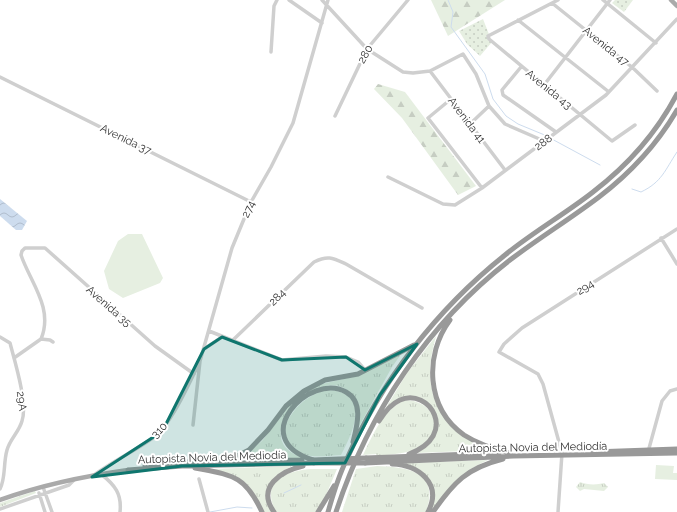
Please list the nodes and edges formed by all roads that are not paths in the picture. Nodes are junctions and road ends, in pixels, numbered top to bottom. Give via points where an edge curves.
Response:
1 (277, 0) edge
2 (289, 0) edge
3 (322, 0) edge
4 (408, 0) edge
5 (558, 0) edge
6 (603, 0) edge
7 (610, 0) edge
8 (671, 0) edge
9 (327, 2) edge
10 (552, 3) junction
11 (607, 4) junction
12 (677, 6) edge
13 (677, 19) edge
14 (518, 20) junction
15 (322, 22) junction
16 (587, 30) junction
17 (656, 43) junction
18 (367, 49) junction
19 (271, 52) dead end
20 (565, 58) junction
21 (521, 67) junction
22 (633, 68) junction
23 (430, 71) junction
24 (0, 77) edge
25 (544, 85) junction
26 (657, 91) dead end
27 (609, 92) junction
28 (677, 94) edge
29 (451, 100) junction
30 (489, 106) junction
31 (677, 110) edge
32 (580, 115) junction
33 (335, 116) dead end
34 (470, 124) junction
35 (635, 125) dead end
36 (556, 132) junction
37 (544, 141) junction
38 (505, 170) junction
39 (388, 177) dead end
40 (482, 188) junction
41 (251, 202) junction
42 (677, 228) edge
43 (661, 238) junction
44 (677, 264) edge
45 (477, 289) junction
46 (422, 308) dead end
47 (209, 331) junction
48 (0, 337) edge
49 (222, 337) junction
50 (41, 338) junction
51 (233, 340) junction
52 (53, 342) dead end
53 (417, 344) junction
54 (204, 349) junction
55 (14, 358) junction
56 (200, 361) junction
57 (365, 370) junction
58 (194, 374) junction
59 (677, 389) edge
60 (193, 425) dead end
61 (363, 443) junction
62 (677, 449) edge
63 (648, 452) junction
64 (677, 453) edge
65 (349, 454) junction
66 (511, 454) junction
67 (562, 455) junction
68 (405, 456) junction
69 (313, 461) junction
70 (365, 461) junction
71 (209, 462) junction
72 (182, 466) junction
73 (128, 470) junction
74 (101, 474) junction
75 (340, 474) junction
76 (348, 476) junction
77 (92, 477) junction
78 (199, 479) dead end
79 (74, 480) junction
80 (44, 487) junction
81 (37, 488) junction
82 (0, 489) edge
83 (45, 492) junction
84 (39, 494) junction
85 (0, 500) edge
86 (0, 509) edge
87 (208, 510) edge
88 (45, 512) edge
89 (52, 512) edge
90 (120, 512) edge
91 (262, 512) edge
92 (274, 512) edge
93 (318, 512) edge
94 (328, 512) edge
95 (336, 512) edge
96 (339, 512) edge
97 (428, 512) edge
98 (433, 512) edge
99 (558, 512) edge

1 - 19 street via 274,6
2 - 15 street
3 - 9 street
4 - 18 street, 280
5 - 10 street
6 - 11 street
7 - 11 street
8 - 12 main road
9 - 15 street, 274
9 - 18 street
10 - 14 street
10 - 16 street, Avenida 47
11 - 16 street
11 - 17 street
13 - 17 street, 288
14 - 20 street
14 - 21 street, Avenida 43 via 488,36 491,42
15 - 41 street, 274 via 293,123
16 - 20 street
16 - 22 street, Avenida 47
17 - 22 street, 288
18 - 23 street via 403,72
18 - 33 street, 280
20 - 25 street
20 - 27 street
21 - 25 street, Avenida 43
21 - 36 street via 502,90 503,95
22 - 26 street, Avenida 47
22 - 27 street, 288
23 - 29 street, Avenida 41
23 - 30 street via 463,54 476,74
24 - 41 street, Avenida 37
25 - 32 street, Avenida 43
27 - 32 street, 288
28 - 53 highway via 657,126 622,167 595,191 505,254 473,282
29 - 34 street, Avenida 41
29 - 40 street via 428,118
30 - 34 street
30 - 37 street via 505,124
31 - 45 highway via 628,172 600,197 509,261
32 - 35 street, Avenida 43 via 612,141
32 - 36 street, 288
34 - 38 street, Avenida 41
36 - 37 street, 288
37 - 38 street, 288
38 - 40 street, 288
39 - 40 street, 288 via 449,206
41 - 47 street, 274 via 232,248
42 - 43 street, 294
43 - 44 street
43 - 67 street, 294 via 522,328 499,352 538,374
45 - 61 highway via 436,331 404,372
45 - 66 highway via 442,332 436,346 432,368 433,383 443,411 464,435 480,444
46 - 51 street, 284 via 340,262 324,257 314,262
47 - 49 street
47 - 54 street, 274
48 - 55 street, 29A via 10,343
49 - 51 street
49 - 54 street
50 - 52 street
50 - 55 street
50 - 58 street, Avenida 35 via 44,332 42,298 21,255 23,250 45,248 155,346
51 - 57 street via 282,360 346,357 358,362
53 - 57 highway
53 - 65 highway via 396,369
54 - 56 street, 274
55 - 82 street, 29A via 25,405 22,423 9,444 4,480
56 - 58 street, 310
56 - 60 street, 274
57 - 71 highway via 358,374 325,380 304,391 286,406 249,450 237,456
58 - 77 street, 310 via 166,424 155,436
59 - 63 street via 670,391 662,401
61 - 68 highway via 392,406 403,399 415,398 432,410 436,422 435,433 431,441 422,448
61 - 76 highway
62 - 63 highway, Autopista Novia del Mediodía
63 - 64 highway, Autopista Novia del Mediodía
63 - 67 highway, Autopista Novia del Mediodía
65 - 69 highway via 357,422 357,406 349,394 330,386 301,400 292,408 283,423 286,443 298,454
65 - 75 highway
66 - 67 highway, Autopista Novia del Mediodía
66 - 68 highway, Autopista Novia del Mediodía
66 - 70 highway, Autopista Novia del Mediodía
66 - 98 highway via 474,468 462,476
67 - 99 street
68 - 70 highway, Autopista Novia del Mediodía
69 - 70 highway, bridge
69 - 71 highway, Autopista Novia del Mediodía
69 - 72 highway, Autopista Novia del Mediodía
69 - 92 highway via 285,471 275,479 268,498
70 - 97 highway via 408,466 424,474 432,493 432,503
71 - 73 highway, Autopista Novia del Mediodía via 161,463
72 - 73 highway, Autopista Novia del Mediodía
72 - 91 highway via 232,476 243,482
73 - 74 main road
74 - 77 main road
74 - 90 street via 118,490
75 - 93 highway
75 - 94 highway
76 - 95 highway
76 - 96 highway
77 - 79 main road
78 - 87 street
79 - 80 main road
79 - 83 street via 69,485
80 - 81 main road
80 - 83 street
81 - 84 street
81 - 85 main road
83 - 84 street
83 - 89 street
84 - 86 street
84 - 88 street

